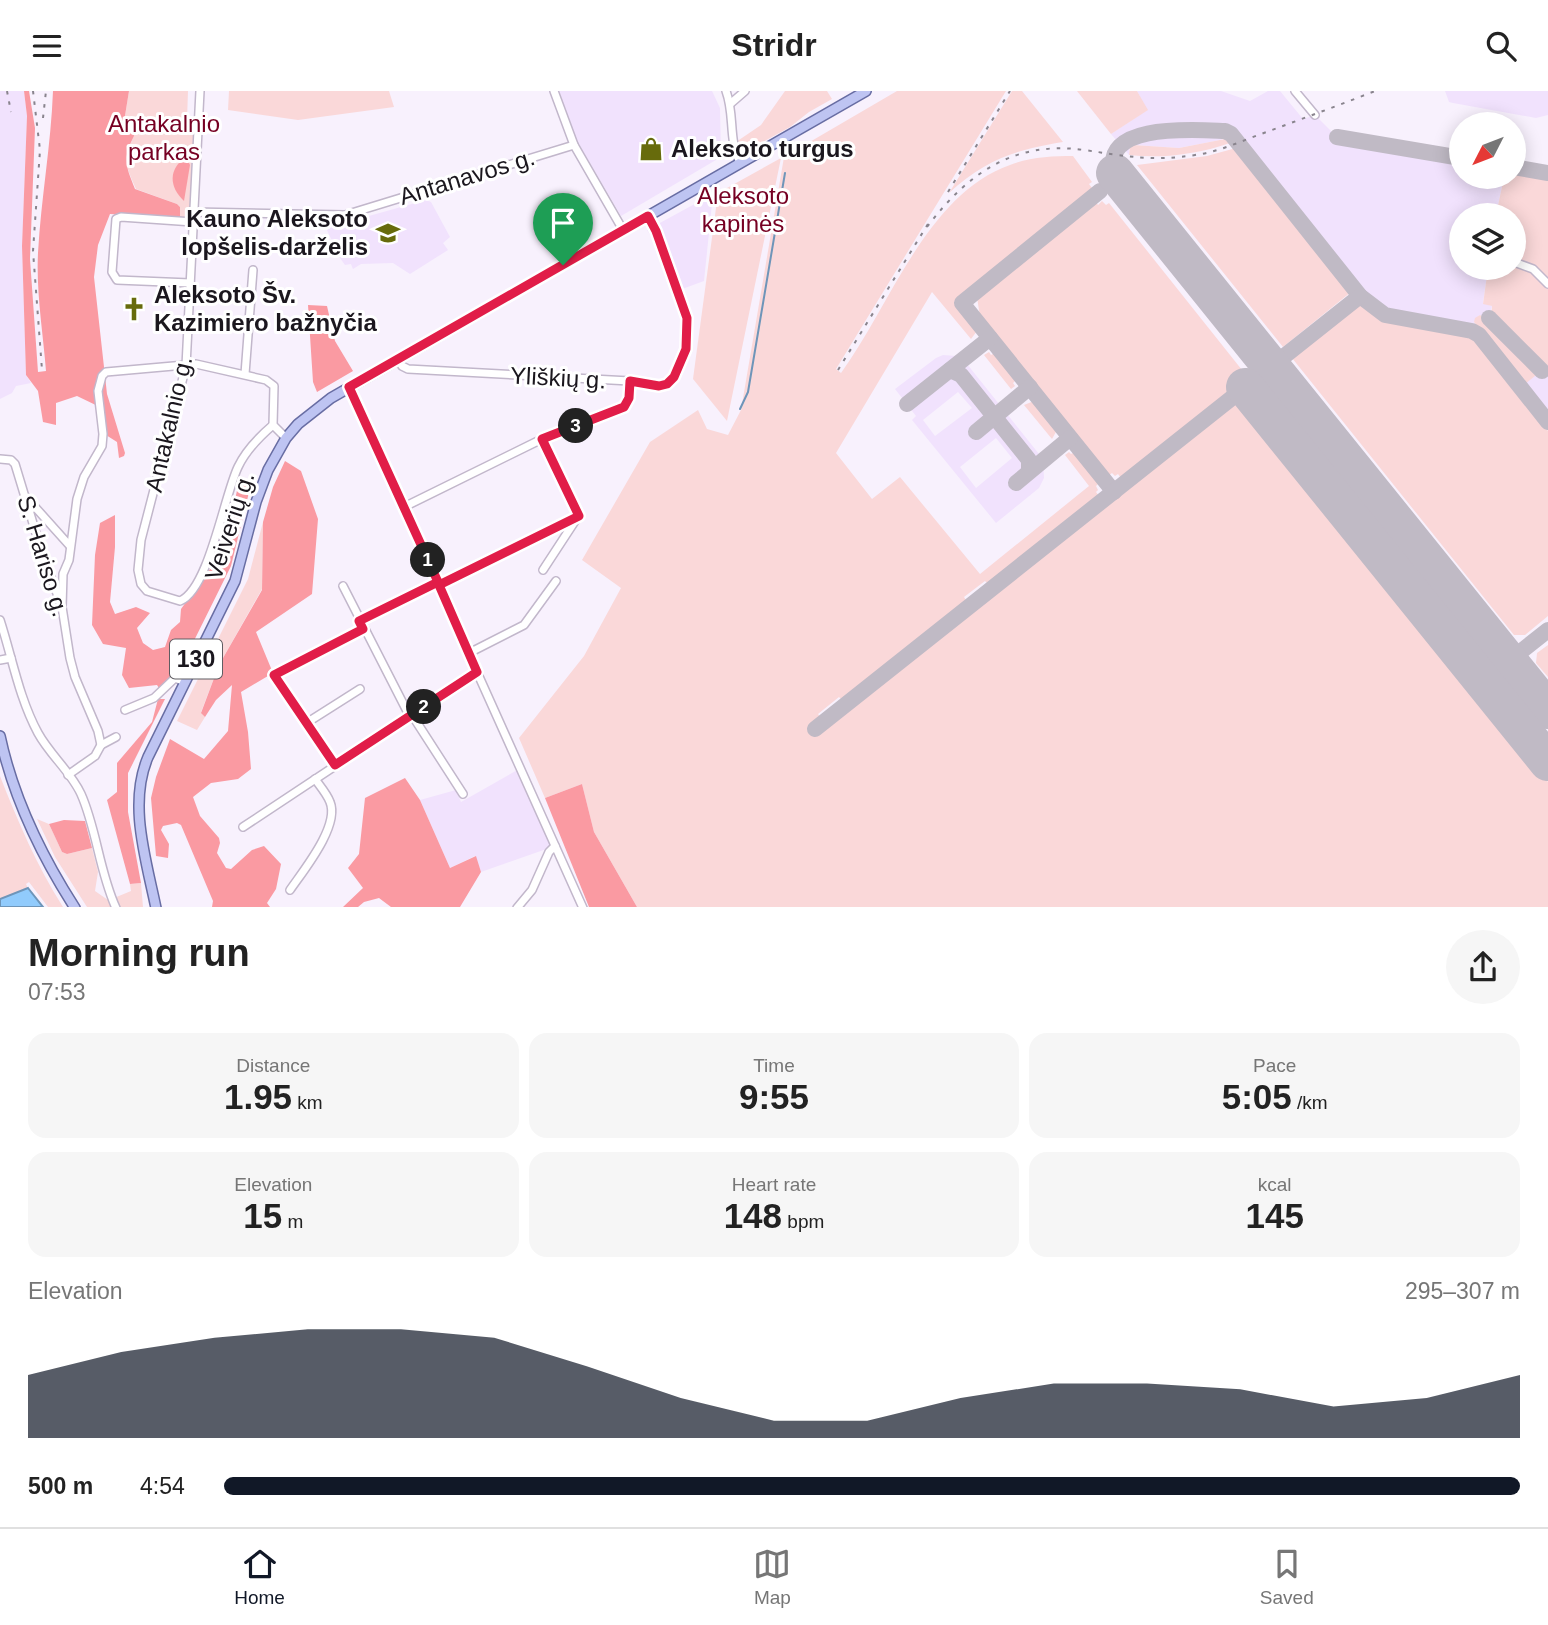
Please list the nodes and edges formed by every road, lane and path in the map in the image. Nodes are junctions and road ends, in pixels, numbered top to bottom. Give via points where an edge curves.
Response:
1 (200, 91) edge
2 (554, 91) edge
3 (726, 91) edge
4 (745, 91) edge
5 (866, 91) edge
6 (1295, 91) edge
7 (730, 104) junction
8 (1315, 115) dead end
9 (574, 145) junction
10 (740, 163) junction
11 (193, 212) junction
12 (648, 216) junction
13 (193, 222) junction
14 (623, 230) junction
15 (1526, 266) edge
16 (253, 270) dead end
17 (190, 283) junction
18 (1548, 284) edge
19 (398, 359) junction
20 (186, 366) junction
21 (245, 374) junction
22 (630, 381) junction
23 (349, 387) junction
24 (273, 425) junction
25 (286, 438) junction
26 (542, 439) junction
27 (0, 459) edge
28 (25, 495) junction
29 (404, 507) junction
30 (579, 516) junction
31 (70, 546) junction
32 (543, 570) dead end
33 (556, 581) dead end
34 (438, 583) junction
35 (343, 586) dead end
36 (62, 607) junction
37 (0, 620) edge
38 (359, 621) junction
39 (363, 629) junction
40 (469, 653) junction
41 (11, 658) junction
42 (0, 660) edge
43 (477, 672) junction
44 (185, 682) junction
45 (360, 689) dead end
46 (125, 710) dead end
47 (411, 716) junction
48 (308, 722) junction
49 (0, 736) edge
50 (117, 737) dead end
51 (101, 745) junction
52 (335, 765) junction
53 (68, 775) junction
54 (315, 779) junction
55 (463, 794) dead end
56 (243, 827) dead end
57 (555, 846) junction
58 (290, 890) dead end
59 (74, 907) edge
60 (116, 907) edge
61 (156, 907) edge
62 (518, 907) edge
63 (583, 907) edge

1 - 11 street, Antakalnio g.
2 - 9 street
3 - 7 street
4 - 7 street
5 - 10 main road, Veiverių g. / 130
6 - 8 street
7 - 10 street via 732,145
9 - 11 street, Antanavos g. via 345,215
9 - 14 street
10 - 12 main road, Veiverių g. / 130
11 - 13 street, Antakalnio g.
12 - 14 main road, Veiverių g. / 130
12 - 22 street, Yliškių g. via 687,318 686,349 667,384
13 - 17 street, Antakalnio g.
13 - 17 street via 116,219 112,272 117,281
14 - 19 main road, Veiverių g. / 130
15 - 18 street
16 - 21 street
17 - 20 street, Antakalnio g.
19 - 22 street, Yliškių g. via 408,369
19 - 23 main road, Veiverių g. / 130
20 - 21 street
20 - 24 street, Antakalnio g. via 141,540 138,570 143,587 150,592 180,601 189,595 203,570 237,469 248,450
20 - 31 street via 110,371 102,376 98,391 102,446 80,486
21 - 24 street via 272,382
22 - 26 street via 624,407
23 - 25 main road, Veiverių g. / 130 via 311,412
23 - 29 street
24 - 25 street
25 - 44 main road, Veiverių g. / 130 via 261,485 236,581
26 - 29 street
26 - 30 street
27 - 28 street, S. Hariso g. via 15,464
28 - 31 street
28 - 36 street, S. Hariso g.
29 - 34 street
30 - 32 street
30 - 34 street
31 - 36 street via 62,574
33 - 40 street via 524,625
34 - 38 street
34 - 40 street
35 - 38 street
36 - 51 street, S. Hariso g. via 70,658
37 - 41 street
38 - 39 street
39 - 47 street
39 - 48 street via 274,675
40 - 43 street
41 - 42 street
41 - 53 street via 36,730
43 - 47 street
43 - 57 street
44 - 46 street via 175,678 161,693
44 - 61 main road, Veiverių g. / 130 via 143,769 138,790
45 - 48 street
47 - 52 street
47 - 55 street
48 - 52 street
49 - 59 main road via 27,818
50 - 51 street
51 - 53 street via 95,756
52 - 54 street
53 - 60 street via 83,799
54 - 56 street
54 - 58 street via 330,801 331,815 321,846
57 - 62 street
57 - 63 street

